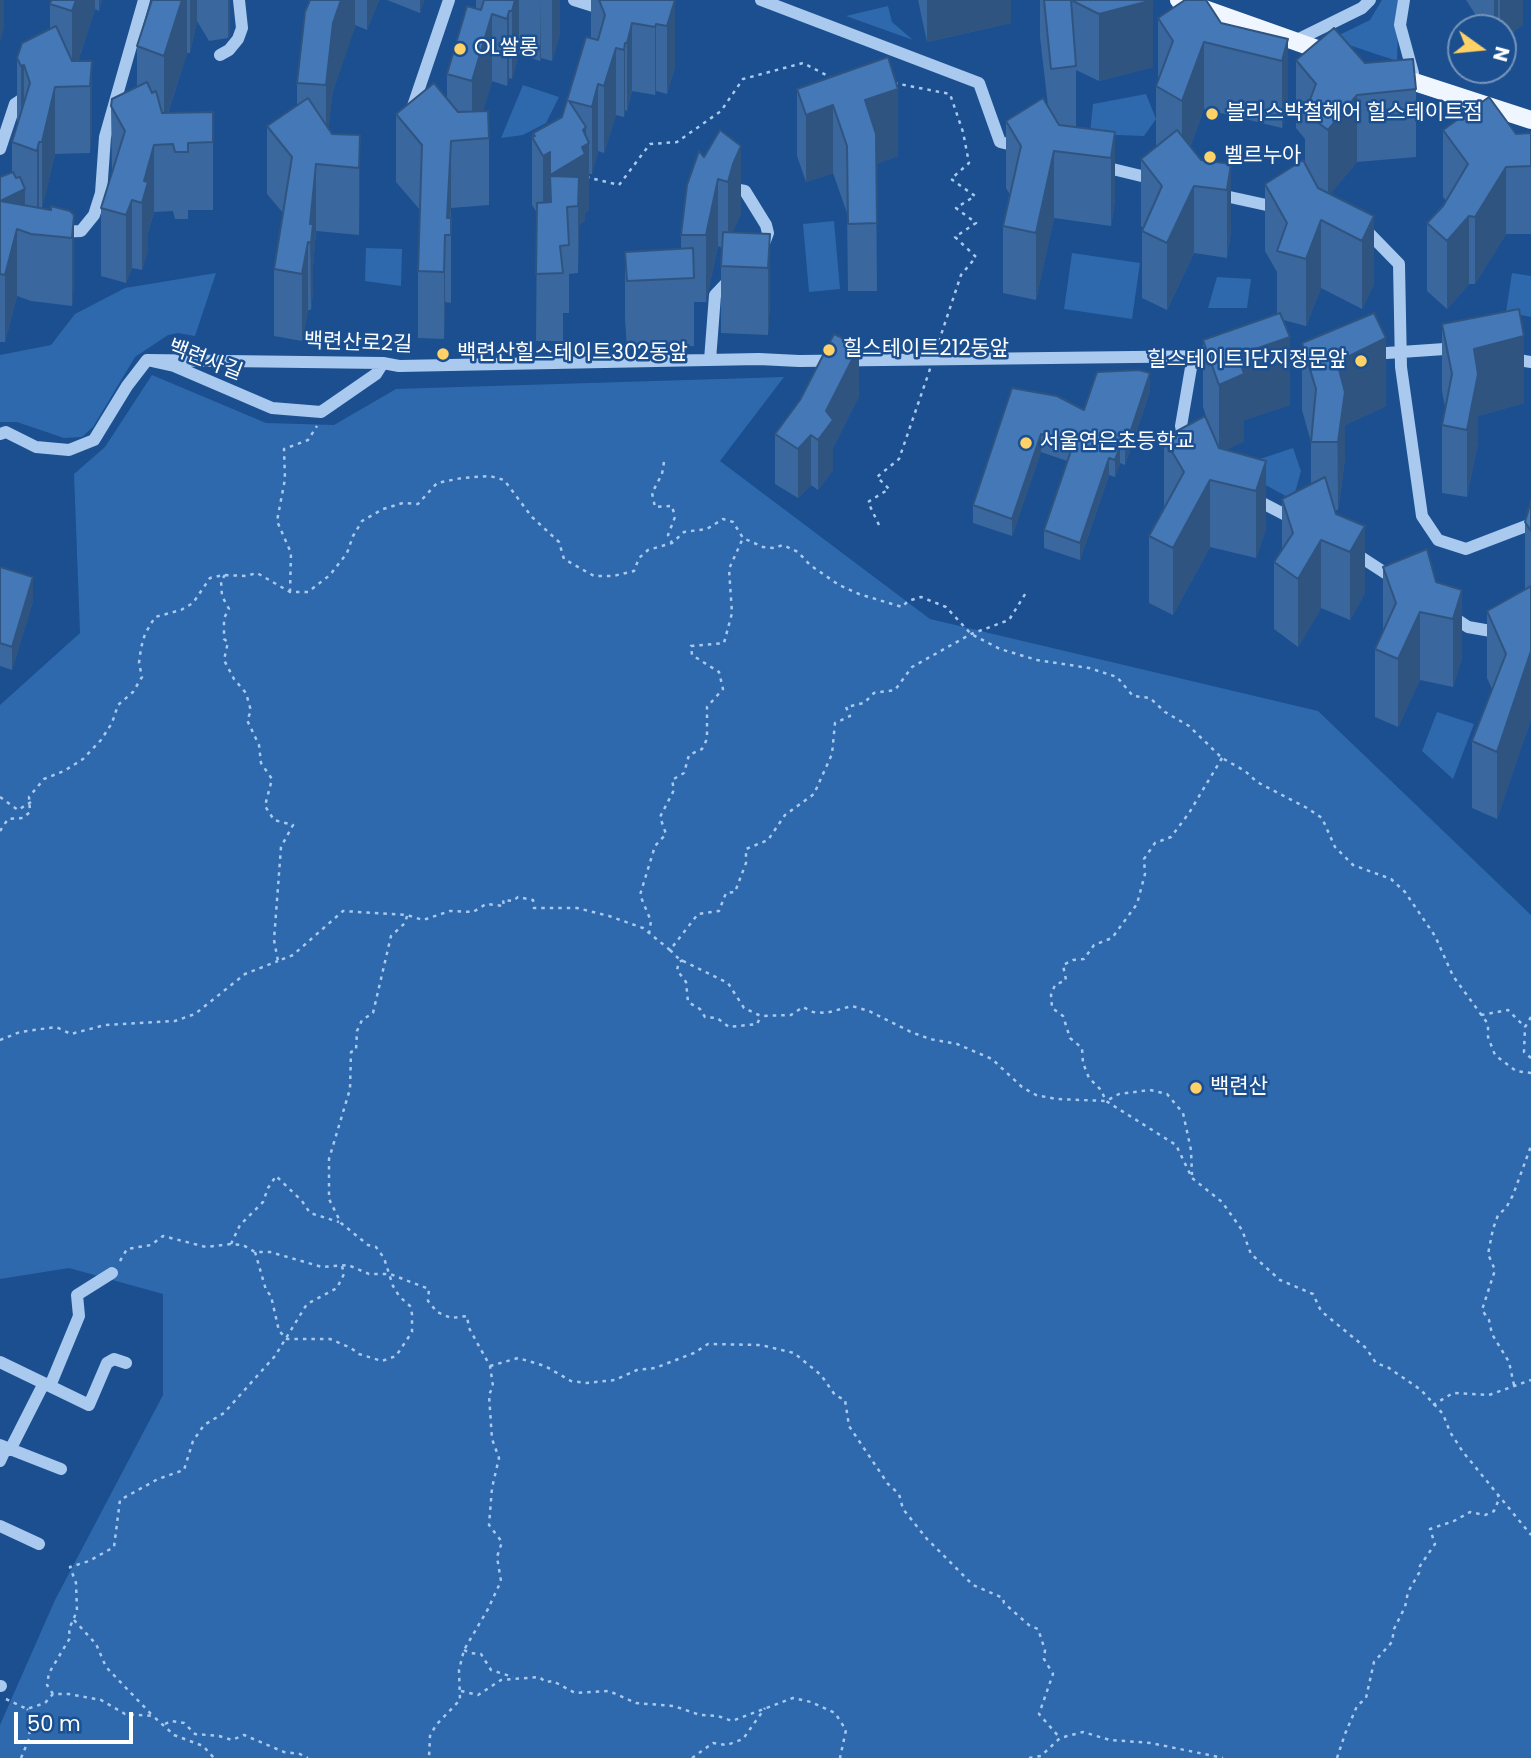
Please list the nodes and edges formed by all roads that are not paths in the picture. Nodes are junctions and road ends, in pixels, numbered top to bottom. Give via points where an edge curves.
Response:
1 (144, 0) edge
2 (239, 0) edge
3 (449, 0) edge
4 (574, 0) edge
5 (761, 0) edge
6 (1179, 0) edge
7 (1370, 0) edge
8 (1404, 0) edge
9 (613, 12) edge
10 (1295, 41) junction
11 (220, 55) dead end
12 (1356, 62) edge
13 (1380, 71) edge
14 (1416, 83) junction
15 (33, 84) edge
16 (408, 119) edge
17 (1531, 120) edge
18 (0, 149) edge
19 (1037, 151) edge
20 (1087, 163) edge
21 (1174, 184) edge
22 (715, 189) edge
23 (1200, 190) edge
24 (1298, 212) edge
25 (1352, 225) edge
26 (39, 230) edge
27 (1470, 351) edge
28 (1401, 352) junction
29 (1362, 355) edge
30 (1494, 355) edge
31 (1193, 356) junction
32 (1229, 356) edge
33 (1264, 356) edge
34 (1328, 356) edge
35 (147, 360) junction
36 (710, 360) junction
37 (1531, 362) edge
38 (383, 363) junction
39 (0, 434) edge
40 (1186, 457) edge
41 (1235, 489) edge
42 (1531, 524) edge
43 (1308, 526) edge
44 (1343, 546) edge
45 (1411, 590) edge
46 (1434, 604) edge
47 (1531, 638) edge
48 (112, 1273) road end
49 (0, 1362) edge
50 (125, 1363) dead end
51 (47, 1384) junction
52 (6, 1448) edge
53 (0, 1461) edge
54 (61, 1469) dead end
55 (0, 1526) edge
56 (39, 1544) dead end

1 - 26 street via 105,136 102,193 94,215 80,231
2 - 11 street via 242,28 238,39
3 - 16 street
4 - 9 street
5 - 19 street via 979,83 1000,142
6 - 10 main road
7 - 10 street
8 - 14 street via 1400,25
10 - 12 main road
13 - 14 main road
14 - 17 main road
15 - 18 street via 29,96 15,104
20 - 21 street
22 - 36 street via 745,191 768,233 765,242 715,295
23 - 24 street
25 - 28 street via 1364,228 1399,264
27 - 28 street
28 - 29 street
28 - 42 street via 1422,516 1438,540 1466,549
30 - 37 street
31 - 32 street, 백련산로2길
31 - 36 street, 백련산로2길
31 - 40 street via 1181,426
33 - 34 street
35 - 38 street, 백련산로2길
35 - 38 street, 백련사길 via 174,366 272,408 322,411 376,374
35 - 39 street, 백련사길 via 94,440 69,450 36,447 6,432
36 - 38 street, 백련산로2길
41 - 43 street
44 - 45 street
46 - 47 street via 1468,626
48 - 51 street via 77,1295 79,1316
49 - 51 street
50 - 51 street via 114,1359 107,1363 89,1405
51 - 52 street
52 - 53 street
52 - 54 street
55 - 56 street

